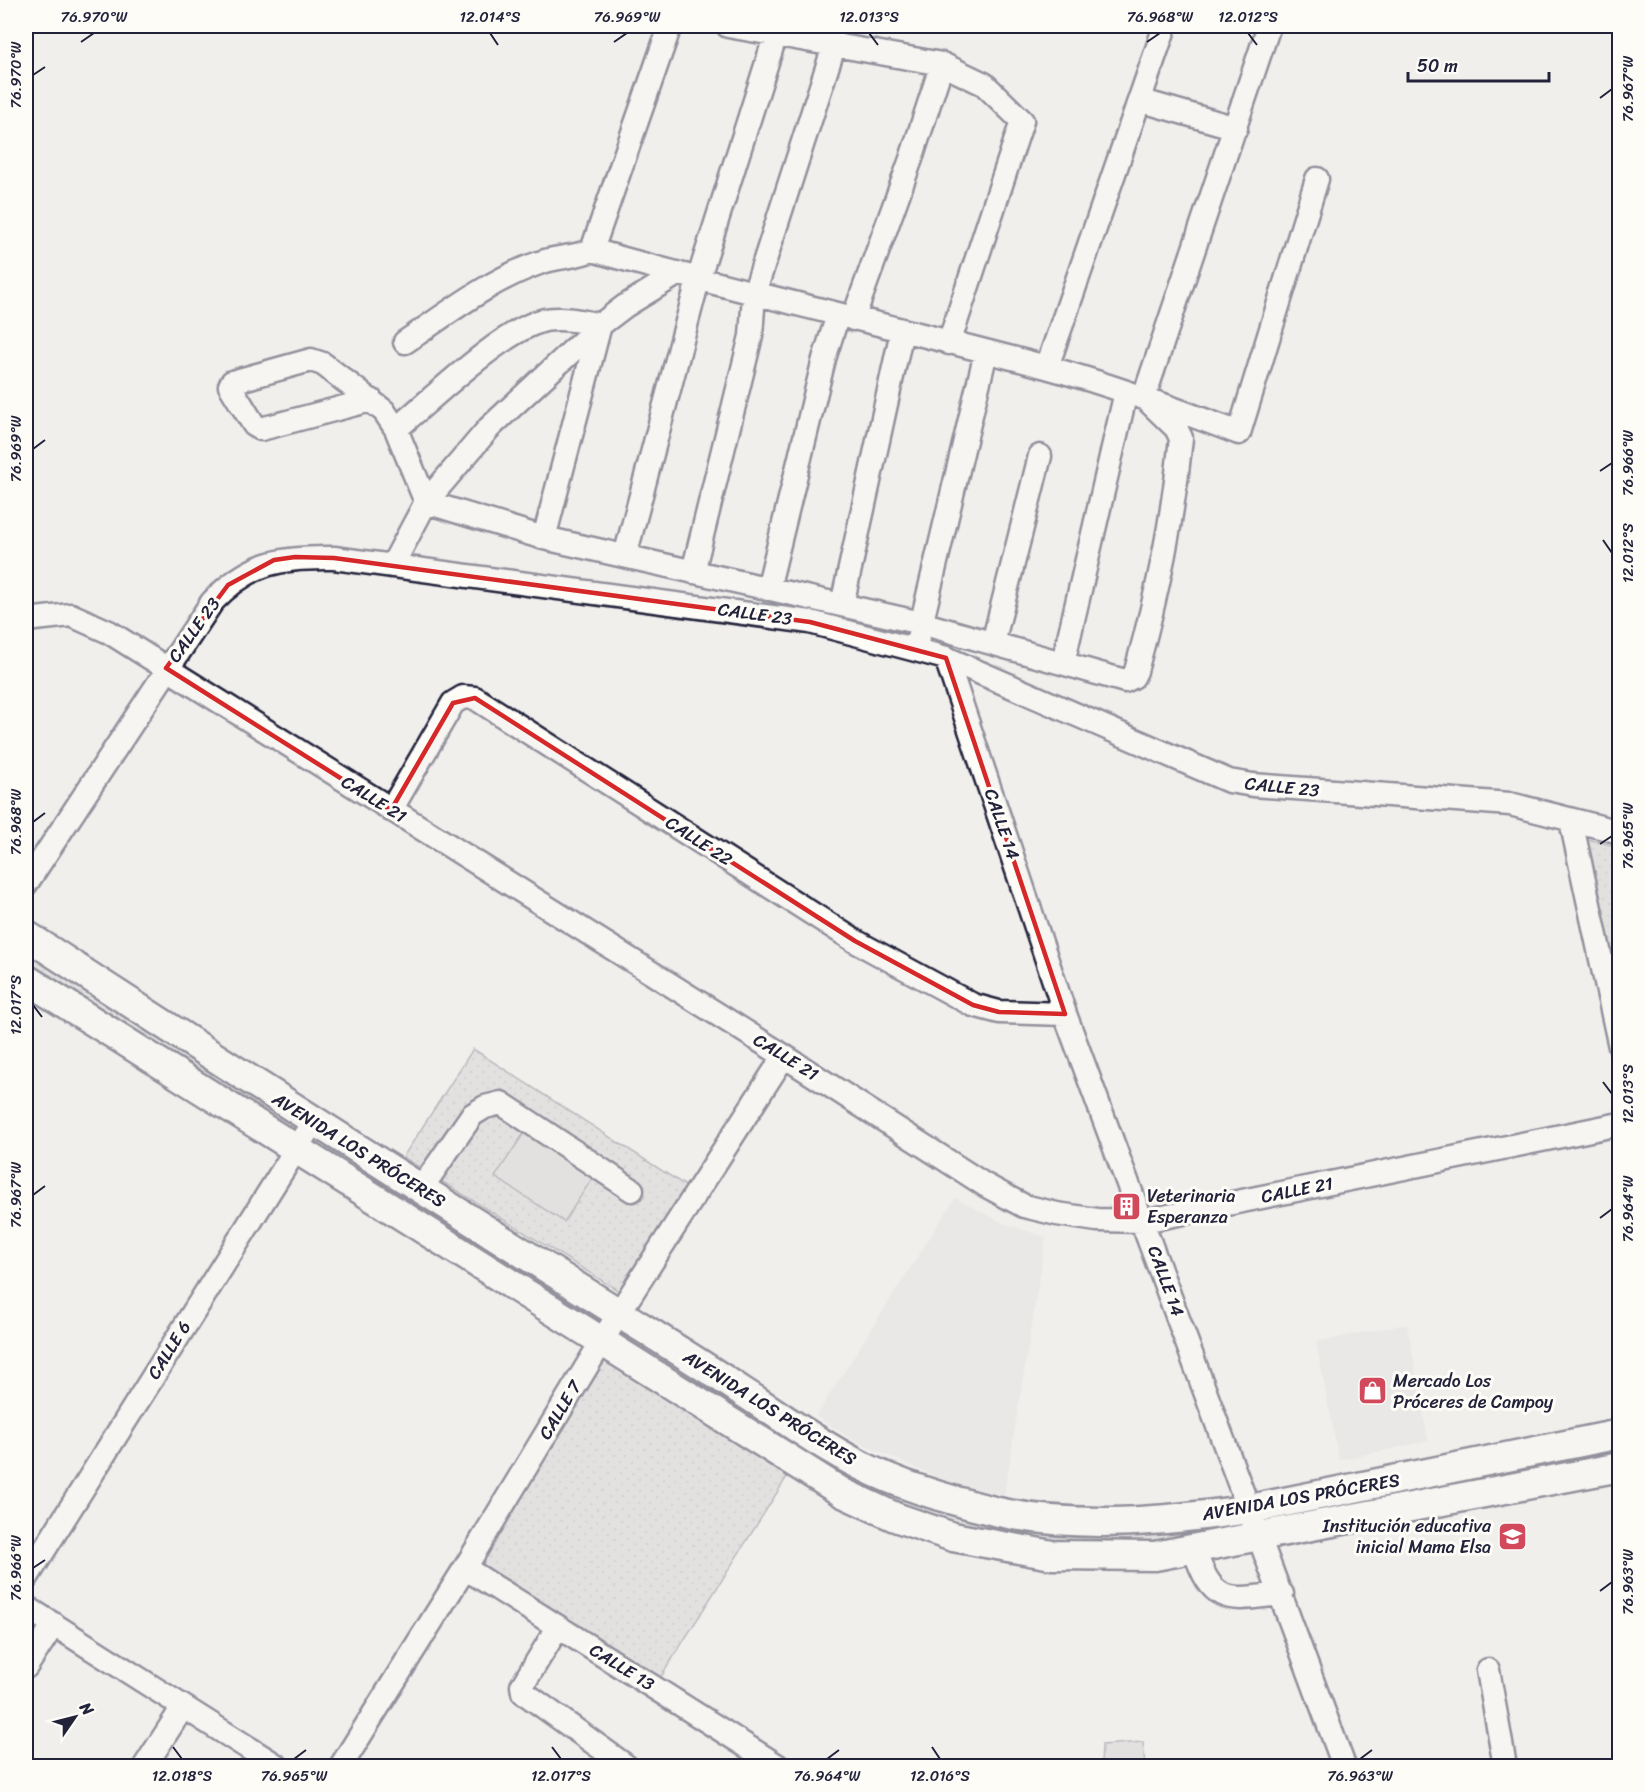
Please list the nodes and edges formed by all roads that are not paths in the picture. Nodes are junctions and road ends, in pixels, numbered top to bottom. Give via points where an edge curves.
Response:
1 (670, 26) edge
2 (728, 26) edge
3 (1165, 26) edge
4 (1261, 28) edge
5 (776, 34) junction
6 (835, 43) junction
7 (942, 64) junction
8 (1139, 100) junction
9 (1236, 128) junction
10 (1317, 179) dead end
11 (592, 250) junction
12 (688, 277) junction
13 (754, 294) junction
14 (845, 317) junction
15 (600, 325) junction
16 (902, 331) junction
17 (405, 342) dead end
18 (949, 343) junction
19 (986, 352) junction
20 (1047, 367) junction
21 (1135, 394) junction
22 (371, 400) junction
23 (396, 429) junction
24 (1040, 456) dead end
25 (426, 502) junction
26 (543, 538) junction
27 (625, 556) junction
28 (392, 566) junction
29 (693, 572) junction
30 (768, 589) junction
31 (842, 605) junction
32 (26, 620) edge
33 (921, 623) junction
34 (993, 644) junction
35 (915, 648) junction
36 (946, 658) junction
37 (1063, 663) junction
38 (166, 668) junction
39 (391, 810) junction
40 (1571, 821) junction
41 (1620, 832) edge
42 (26, 884) edge
43 (26, 935) edge
44 (26, 979) edge
45 (1065, 1014) junction
46 (1620, 1047) edge
47 (784, 1056) junction
48 (313, 1122) junction
49 (1620, 1124) edge
50 (296, 1149) junction
51 (421, 1189) junction
52 (632, 1190) dead end
53 (1144, 1221) junction
54 (619, 1313) junction
55 (602, 1341) junction
56 (1620, 1434) edge
57 (1620, 1467) edge
58 (1250, 1509) junction
59 (1261, 1538) junction
60 (1194, 1549) junction
61 (465, 1568) junction
62 (26, 1579) edge
63 (1282, 1594) junction
64 (26, 1606) edge
65 (54, 1624) junction
66 (558, 1627) junction
67 (26, 1667) edge
68 (1488, 1670) dead end
69 (183, 1707) junction
70 (145, 1767) edge
71 (277, 1767) edge
72 (341, 1767) edge
73 (626, 1767) edge
74 (778, 1767) edge
75 (1344, 1767) edge
76 (1505, 1767) edge

1 - 11 street
2 - 5 street
3 - 8 street
4 - 9 street
5 - 6 street
5 - 12 street
6 - 7 street
6 - 13 street
7 - 14 street via 911,159
7 - 18 street via 984,84 1022,121
8 - 9 street
8 - 20 street
9 - 21 street
10 - 21 street via 1239,433
11 - 12 street
11 - 17 street via 528,267 478,293
12 - 13 street
12 - 15 street via 625,306
12 - 27 street
13 - 14 street
13 - 29 street via 751,336
14 - 16 street
14 - 30 street via 824,359
15 - 23 street via 568,319 543,321 514,334
15 - 25 street via 489,428
15 - 26 street
16 - 18 street
16 - 31 street
18 - 19 street
19 - 20 street
19 - 33 street
20 - 21 street
21 - 37 street
21 - 37 street via 1176,428 1181,438 1161,577 1136,671 1125,681
22 - 22 street via 261,429 254,425 230,386 232,382 311,360 323,364
22 - 23 street
23 - 25 street
24 - 34 street
25 - 26 street
25 - 28 street
26 - 27 street
27 - 29 street
28 - 35 street, CALLE 23 via 810,622
28 - 38 street, CALLE 23 via 334,558 274,560 228,585
29 - 30 street
30 - 31 street
31 - 33 street
32 - 38 street, CALLE 21 via 71,615 109,632
33 - 34 street
33 - 35 street
34 - 37 street
35 - 36 street, CALLE 23
36 - 40 street, CALLE 23 via 1229,780 1253,786 1510,804
36 - 45 street, CALLE 14
38 - 39 street, CALLE 21
38 - 42 street, CALLE 23
39 - 45 street, CALLE 22 via 453,703 464,697 475,698 855,941 973,1005 999,1012
39 - 47 street, CALLE 21
40 - 41 street, CALLE 23
40 - 46 street
43 - 48 main road, AVENIDA LOS PRÓCERES
44 - 50 main road, AVENIDA LOS PRÓCERES
45 - 53 street, CALLE 14
47 - 53 street, CALLE 21 via 1024,1206 1097,1220
47 - 54 street, CALLE 7
48 - 50 street, CALLE 6
48 - 51 main road, AVENIDA LOS PRÓCERES
49 - 53 street, CALLE 21
50 - 55 main road, AVENIDA LOS PRÓCERES
50 - 62 street, CALLE 6
51 - 52 street via 472,1115 501,1103
51 - 54 main road, AVENIDA LOS PRÓCERES
53 - 58 street, CALLE 14
54 - 55 street, CALLE 7
54 - 58 main road, AVENIDA LOS PRÓCERES via 821,1444 904,1484 996,1511 1098,1522
55 - 60 main road, AVENIDA LOS PRÓCERES via 843,1493 896,1517 953,1536 1052,1555 1155,1556
55 - 61 street, CALLE 7
56 - 58 main road, AVENIDA LOS PRÓCERES
57 - 59 main road, AVENIDA LOS PRÓCERES
58 - 59 street, CALLE 14
59 - 60 main road, AVENIDA LOS PRÓCERES
59 - 63 street, CALLE 14
60 - 63 street via 1202,1575 1213,1590 1228,1598
61 - 66 street, CALLE 13
61 - 72 street, CALLE 7
63 - 75 street, CALLE 14
64 - 65 street
65 - 67 street
65 - 69 street
66 - 73 street via 522,1686 523,1692
66 - 74 street, CALLE 13
68 - 76 street
69 - 70 street
69 - 71 street

